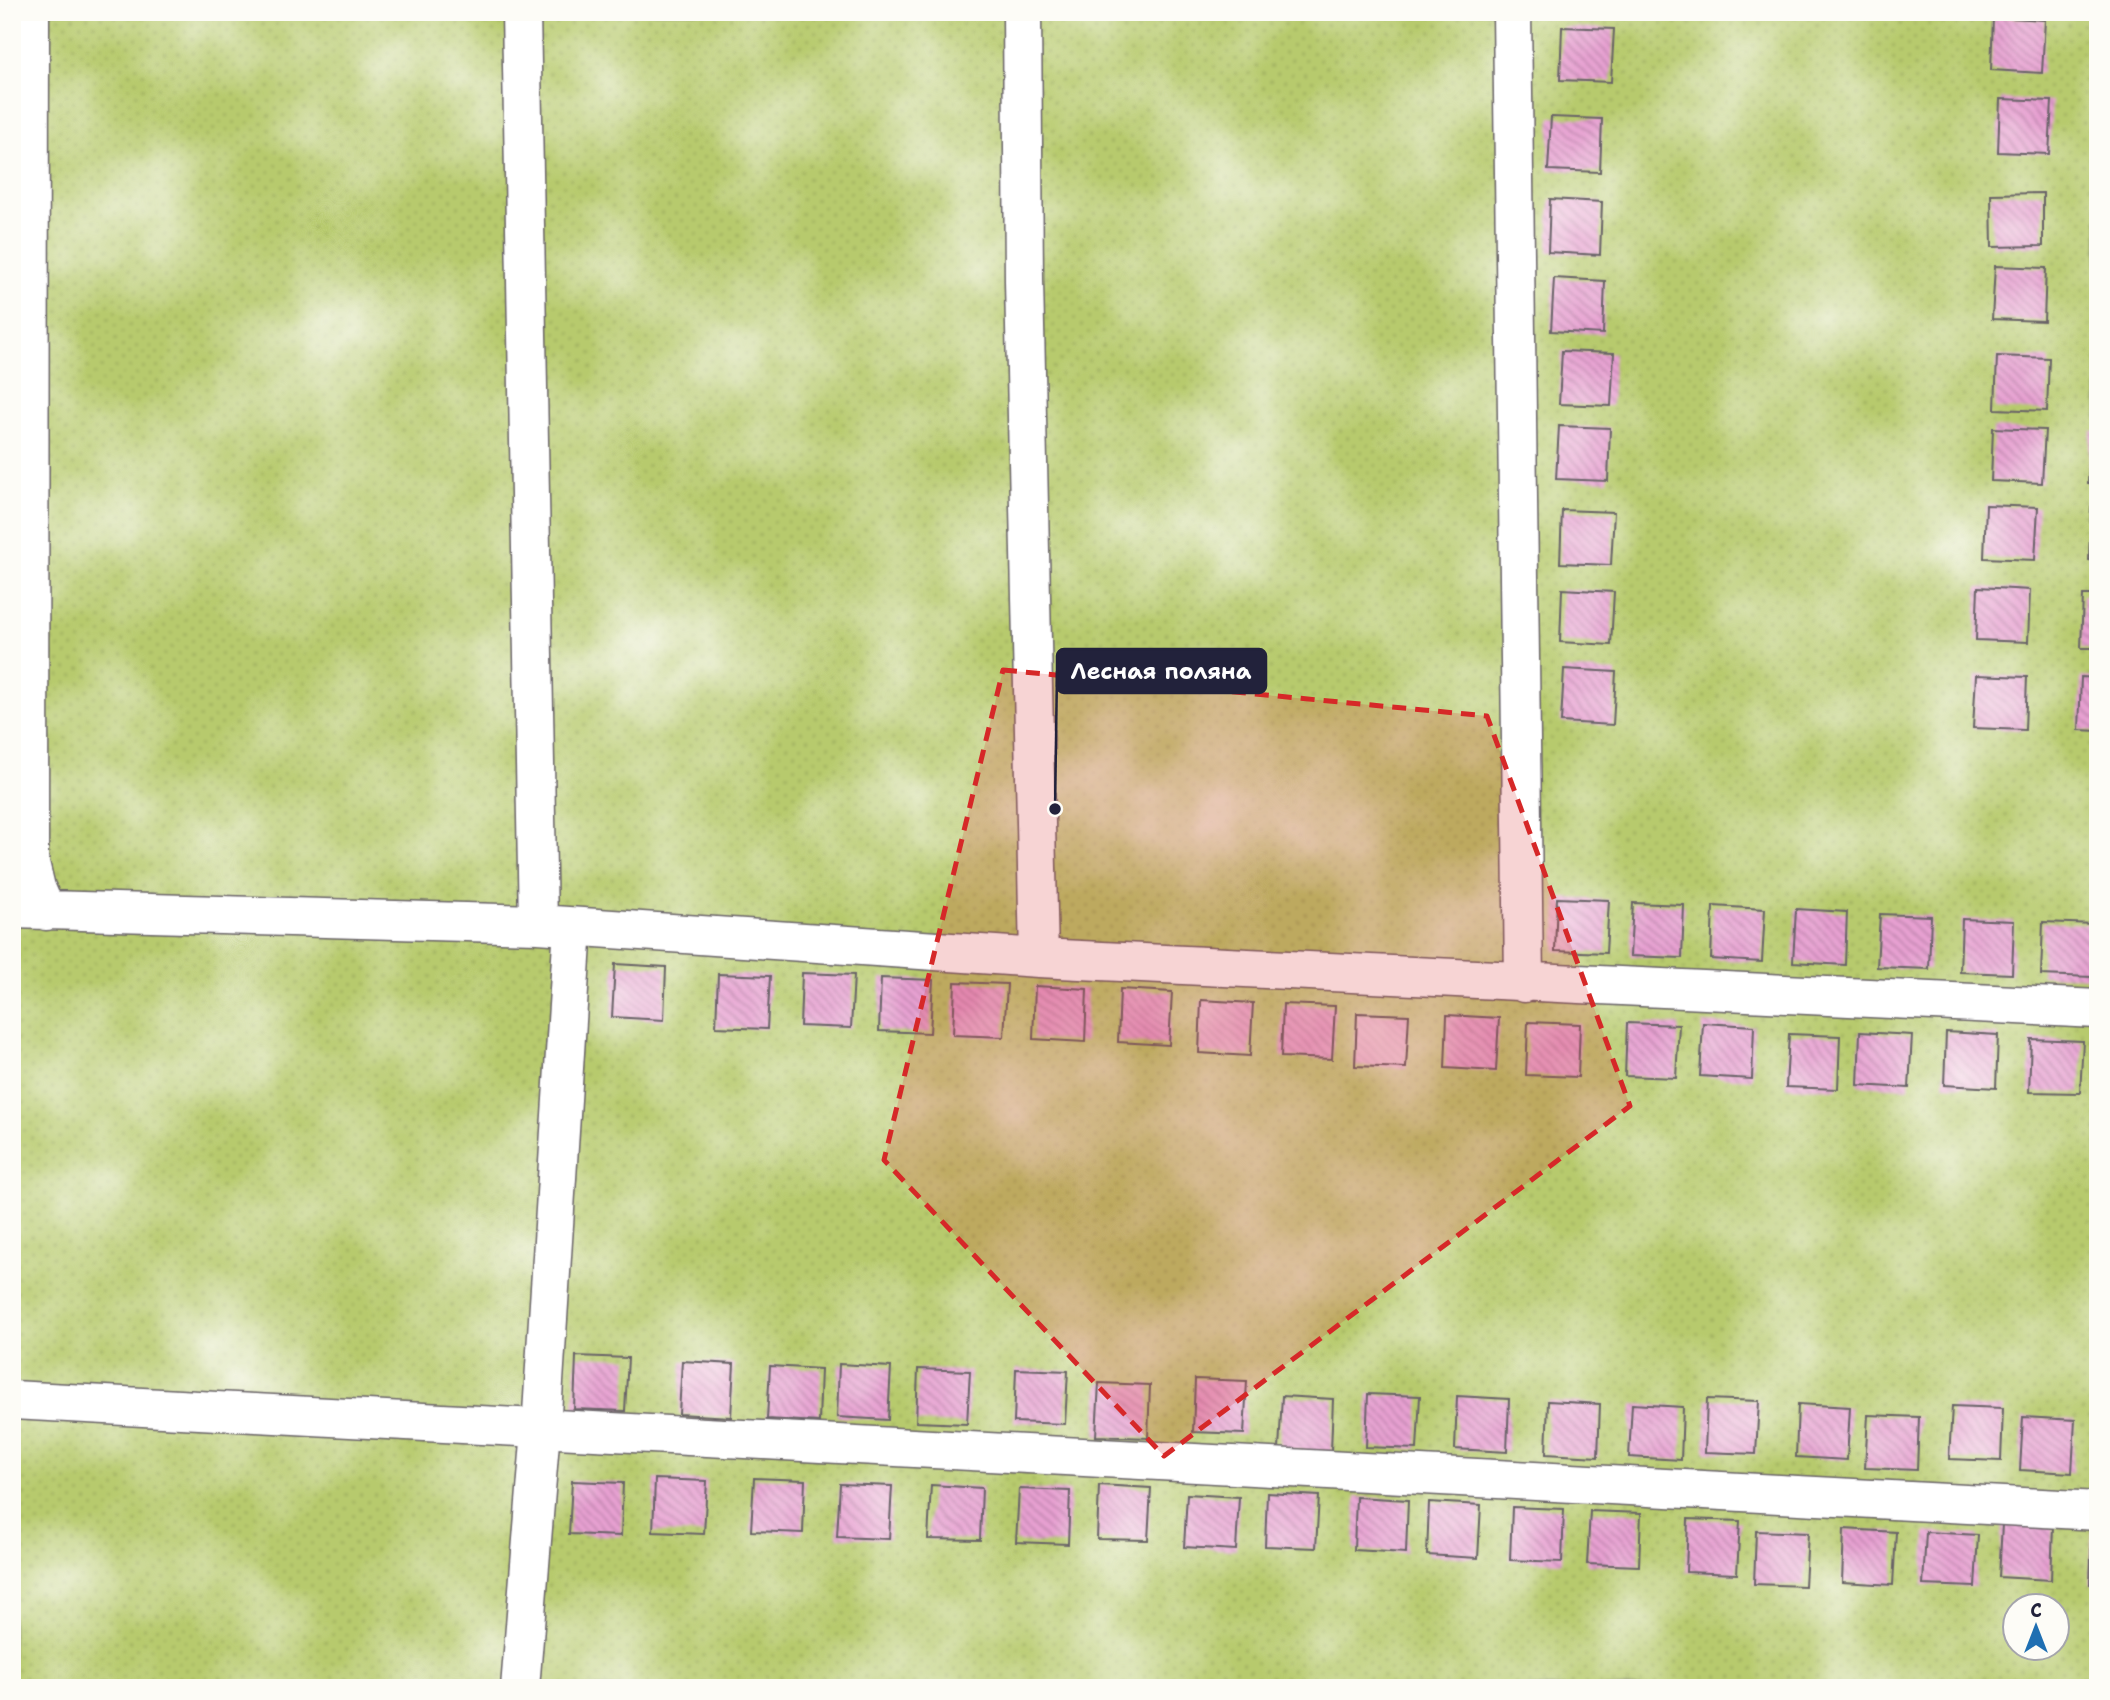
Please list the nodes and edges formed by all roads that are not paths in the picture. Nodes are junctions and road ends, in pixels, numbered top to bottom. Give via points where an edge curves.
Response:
1 (30, 12) edge
2 (521, 12) edge
3 (1022, 12) edge
4 (1519, 17) edge
5 (29, 910) edge
6 (555, 925) junction
7 (1039, 958) junction
8 (1524, 983) junction
9 (2098, 1009) edge
10 (12, 1400) edge
11 (541, 1429) junction
12 (2098, 1511) edge
13 (520, 1688) edge

1 - 5 street via 29,859 36,888
2 - 6 street
3 - 7 street
4 - 8 street
5 - 6 street
6 - 7 street
6 - 11 street
7 - 8 street
8 - 9 street
10 - 11 street
11 - 12 street
11 - 13 street

